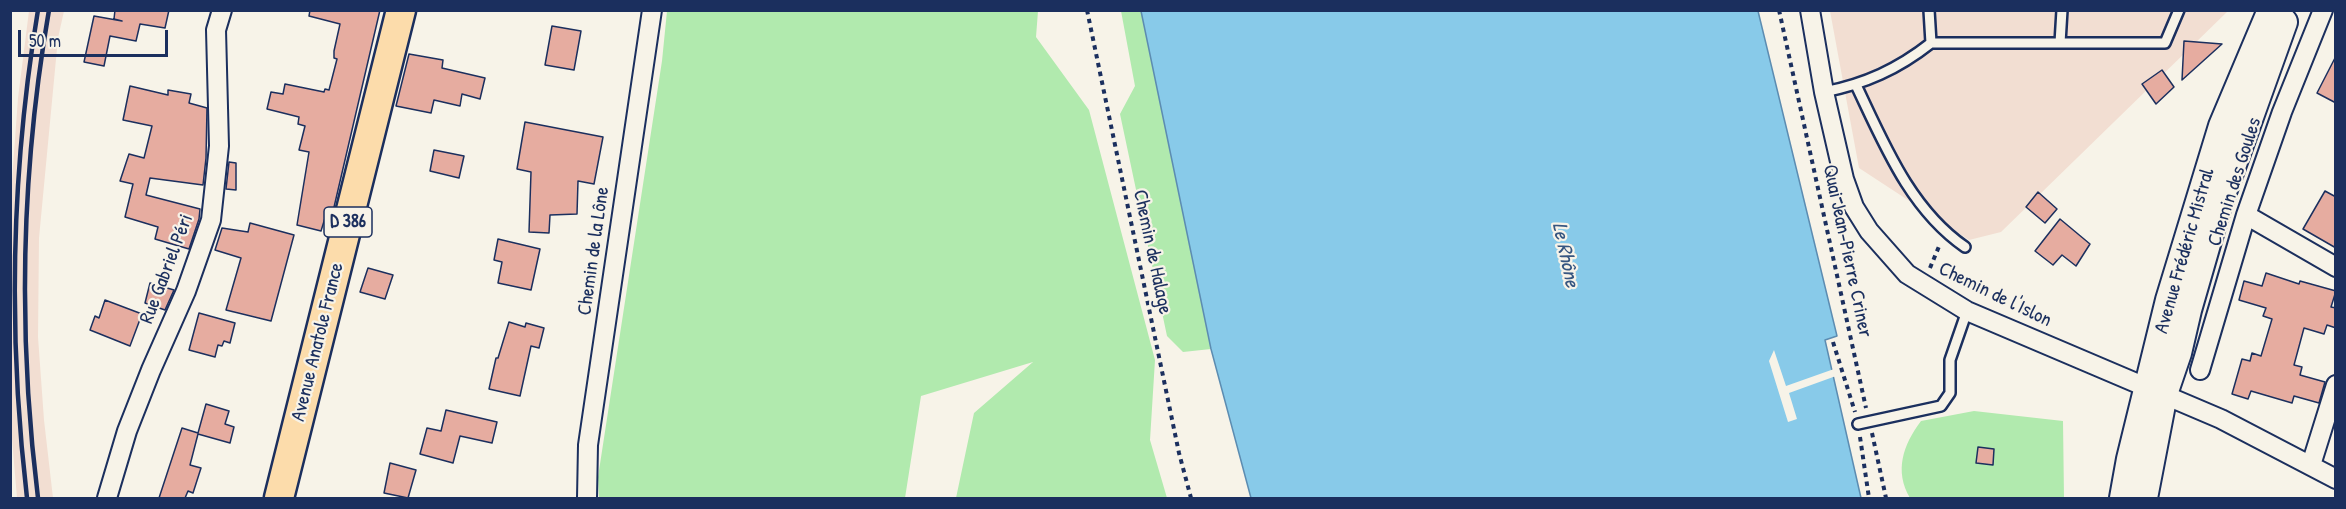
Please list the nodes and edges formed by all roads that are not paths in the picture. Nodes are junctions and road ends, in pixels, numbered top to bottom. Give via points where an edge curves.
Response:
1 (222, 10) edge
2 (401, 10) edge
3 (652, 10) edge
4 (1810, 10) edge
5 (1929, 10) edge
6 (2062, 10) edge
7 (2179, 10) edge
8 (2271, 10) edge
9 (2288, 10) edge
10 (2323, 10) edge
11 (1931, 43) junction
12 (2061, 43) junction
13 (1856, 86) junction
14 (1824, 92) junction
15 (2246, 215) junction
16 (1965, 247) dead end
17 (2336, 267) edge
18 (1967, 312) junction
19 (2199, 370) dead end
20 (2336, 385) edge
21 (2156, 390) junction
22 (1858, 424) road end
23 (2311, 465) junction
24 (2336, 479) edge
25 (107, 498) edge
26 (279, 498) edge
27 (587, 498) edge
28 (2123, 498) edge
29 (2144, 498) edge

1 - 25 street, Rue Gabriel Péri via 216,30 219,146 211,220 186,291 127,431
2 - 26 main road, Avenue Anatole France / D 386
3 - 27 street, Chemin de la Lône via 588,445
4 - 14 street, Chemin de l'Islon
5 - 11 lane
6 - 12 lane
7 - 12 lane via 2165,43
8 - 21 main road, Avenue Frédéric Mistral via 2222,126 2169,300 2154,367
9 - 21 main road, Avenue Frédéric Mistral via 2217,206 2178,353
10 - 15 street, Chemin des Goules
11 - 12 lane
11 - 13 lane via 1910,59
13 - 14 lane
13 - 16 lane via 1899,174 1944,232
14 - 18 street, Chemin de l'Islon via 1844,179 1854,207 1869,231 1907,274
15 - 17 street
15 - 19 street, Chemin des Goules
18 - 21 street, Chemin de l'Islon
18 - 22 lane via 1950,360 1950,393 1941,406
20 - 23 street
21 - 23 street, Chemin de l'Islon
21 - 28 main road, Avenue Frédéric Mistral via 2130,459
21 - 29 main road, Avenue Frédéric Mistral
23 - 24 street, Chemin de l'Islon

